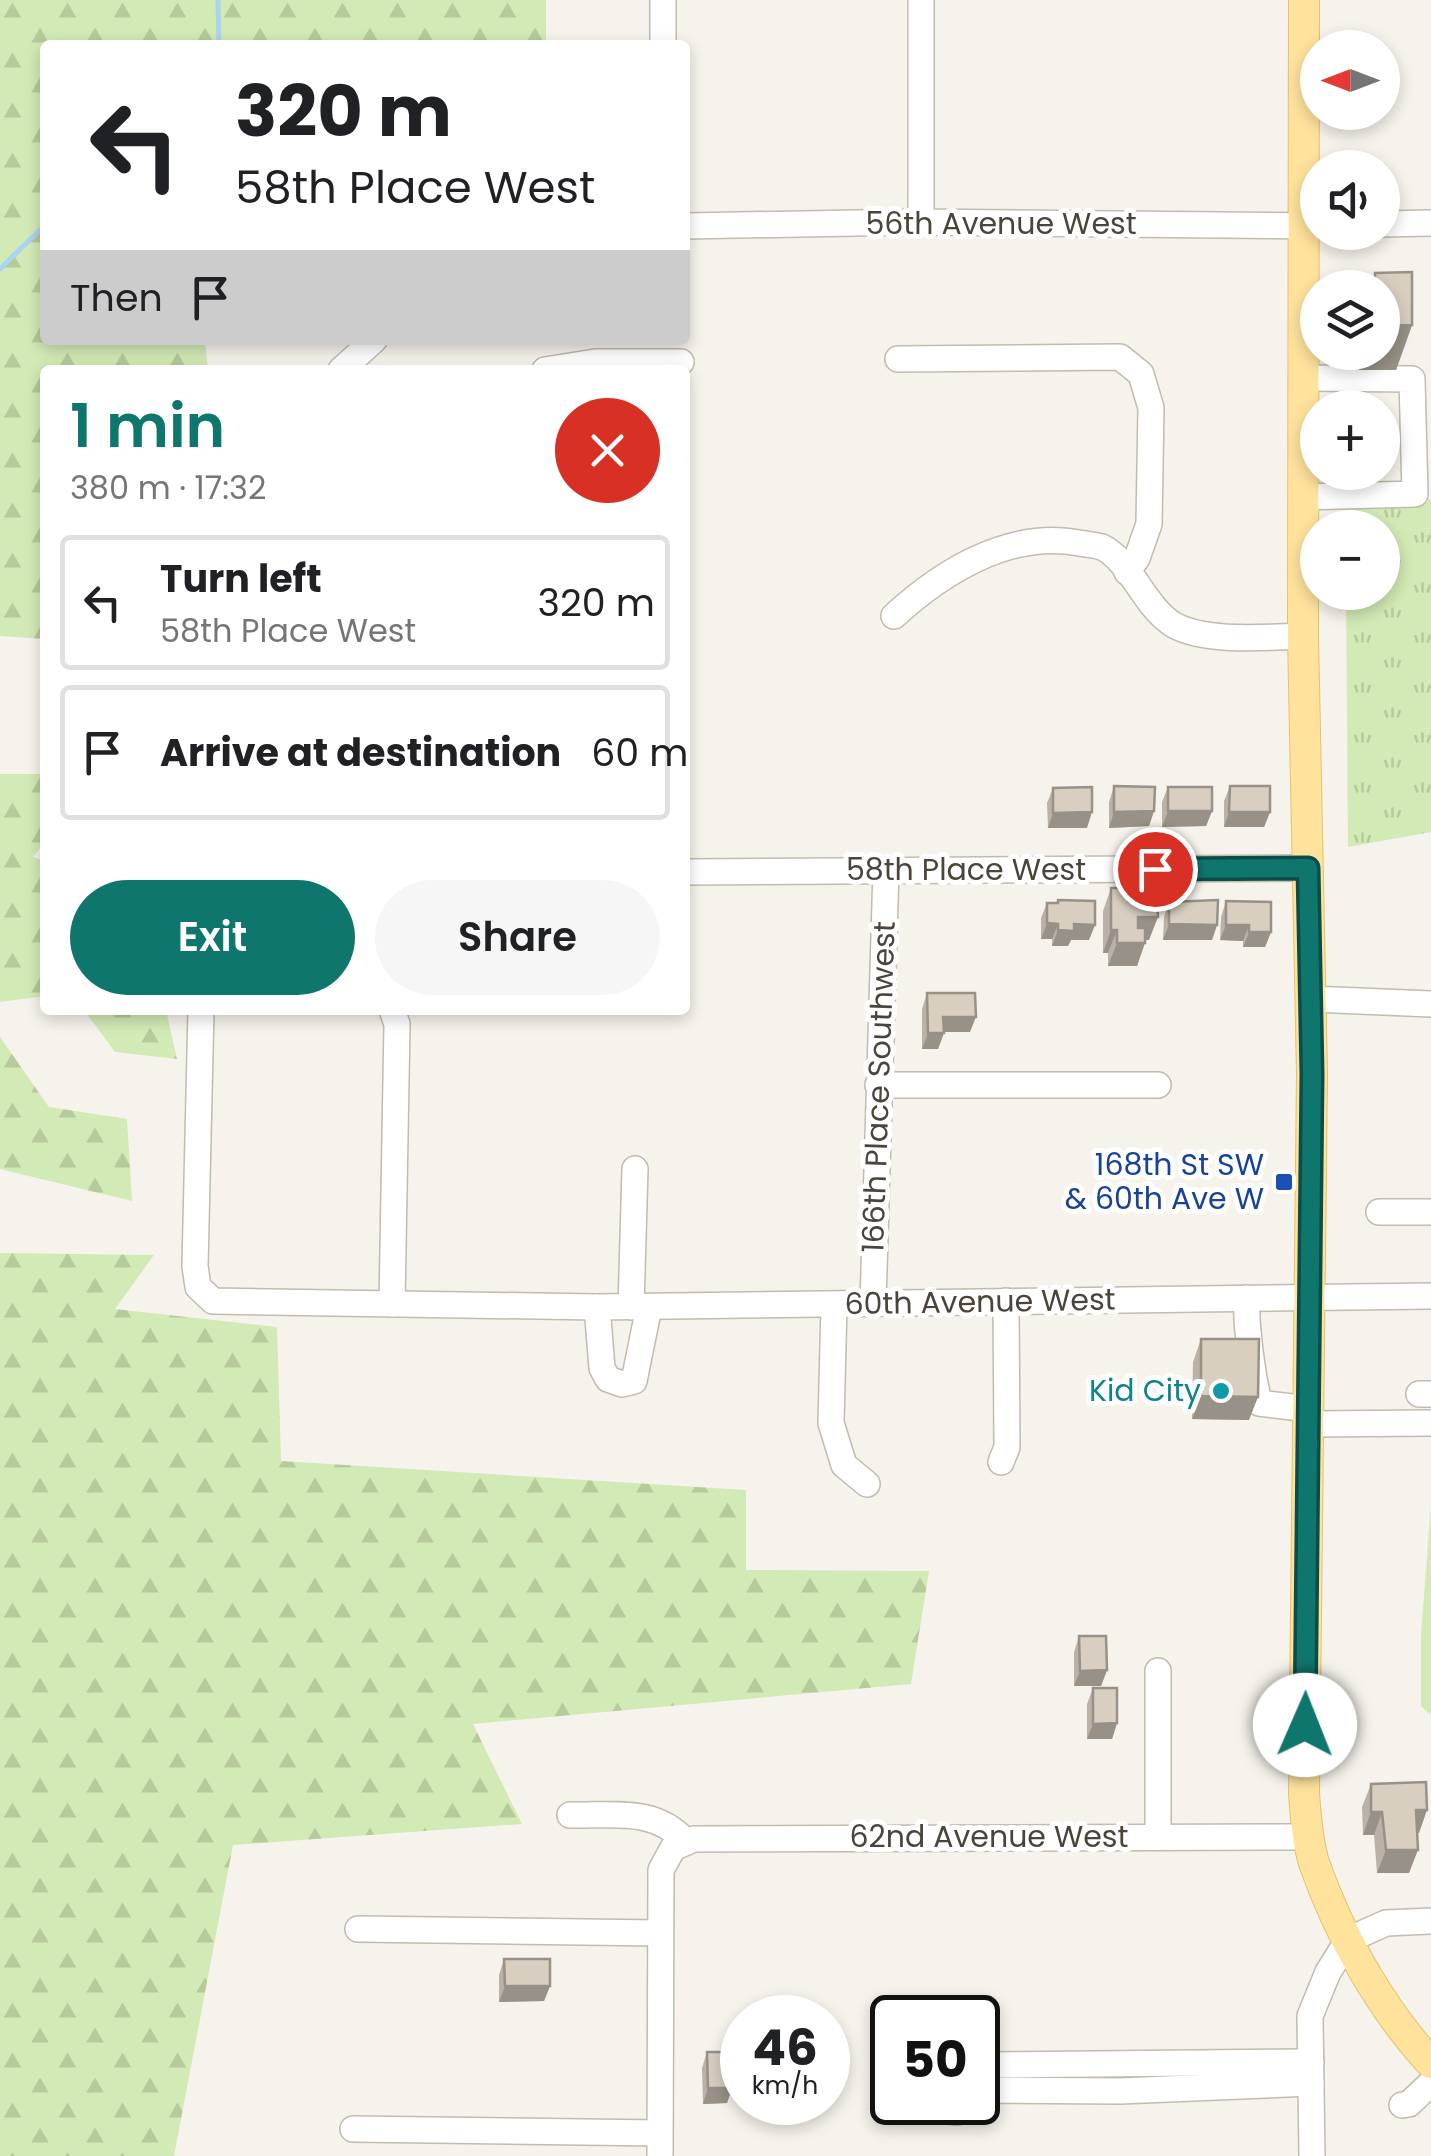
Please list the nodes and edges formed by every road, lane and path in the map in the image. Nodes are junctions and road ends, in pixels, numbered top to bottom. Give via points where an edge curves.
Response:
1 (663, 0) edge
2 (920, 0) edge
3 (1304, 0) edge
4 (663, 40) edge
5 (1308, 150) edge
6 (921, 222) junction
7 (1431, 222) edge
8 (1400, 223) edge
9 (690, 226) edge
10 (1300, 226) edge
11 (1309, 250) edge
12 (368, 345) edge
13 (681, 357) edge
14 (898, 359) dead end
15 (346, 365) edge
16 (566, 365) edge
17 (1302, 378) junction
18 (1302, 497) junction
19 (1127, 572) junction
20 (894, 616) dead end
21 (1303, 636) junction
22 (1308, 868) junction
23 (886, 870) junction
24 (690, 872) edge
25 (1312, 998) junction
26 (1431, 1004) edge
27 (201, 1015) edge
28 (394, 1015) edge
29 (878, 1084) junction
30 (1158, 1085) dead end
31 (635, 1169) dead end
32 (1379, 1212) dead end
33 (1431, 1212) edge
34 (1431, 1296) edge
35 (1311, 1297) junction
36 (1246, 1298) junction
37 (1006, 1301) junction
38 (873, 1303) junction
39 (392, 1304) junction
40 (834, 1304) junction
41 (598, 1307) junction
42 (640, 1307) junction
43 (1308, 1416) junction
44 (1431, 1422) edge
45 (1001, 1462) dead end
46 (866, 1484) dead end
47 (1158, 1672) dead end
48 (570, 1815) dead end
49 (1158, 1836) junction
50 (1308, 1836) junction
51 (680, 1845) junction
52 (1431, 1921) edge
53 (358, 1929) dead end
54 (659, 1933) junction
55 (1348, 1940) junction
56 (1431, 2063) edge
57 (1000, 2066) edge
58 (1311, 2073) junction
59 (1431, 2083) edge
60 (1000, 2090) edge
61 (1402, 2105) dead end
62 (353, 2129) dead end
63 (659, 2144) edge
64 (1312, 2156) edge

1 - 4 street
2 - 6 street
3 - 5 main road
6 - 9 street, 56th Avenue West
6 - 10 street, 56th Avenue West
7 - 8 street
11 - 17 main road
12 - 15 street
13 - 16 street
14 - 19 street via 1120,357 1141,374 1151,408 1149,524
17 - 18 main road
17 - 18 street via 1412,379 1415,494
18 - 21 main road
19 - 20 street via 1103,548 1029,541 966,563
19 - 21 street via 1177,627 1235,637
21 - 22 main road
22 - 23 street, 58th Place West
22 - 25 main road
23 - 24 street, 58th Place West
23 - 29 street, 166th Place Southwest
25 - 26 street
25 - 35 main road
27 - 39 street, 60th Avenue West via 198,1288 213,1301
28 - 39 street
29 - 30 street
29 - 38 street, 166th Place Southwest
31 - 42 street
32 - 33 street
34 - 35 street, 60th Avenue West
35 - 36 street, 60th Avenue West
35 - 43 main road
36 - 37 street, 60th Avenue West
36 - 43 street via 1258,1403
37 - 38 street, 60th Avenue West
37 - 45 street via 1007,1448
38 - 40 street, 60th Avenue West
39 - 41 street, 60th Avenue West
40 - 42 street, 60th Avenue West
40 - 46 street via 832,1423 844,1465
41 - 42 street, 60th Avenue West
41 - 42 street via 602,1368 608,1380 622,1384 638,1374
43 - 44 street
43 - 50 main road
47 - 49 street
48 - 51 street via 657,1818 673,1828
49 - 50 street, 62nd Avenue West
49 - 51 street, 62nd Avenue West via 694,1839
50 - 55 main road
51 - 54 street via 661,1870
52 - 55 street via 1386,1923
53 - 54 street
54 - 63 street
55 - 56 main road via 1394,2018
55 - 58 street via 1310,2016
57 - 58 street
58 - 60 street via 1120,2091
58 - 64 street
59 - 61 street
62 - 63 street

